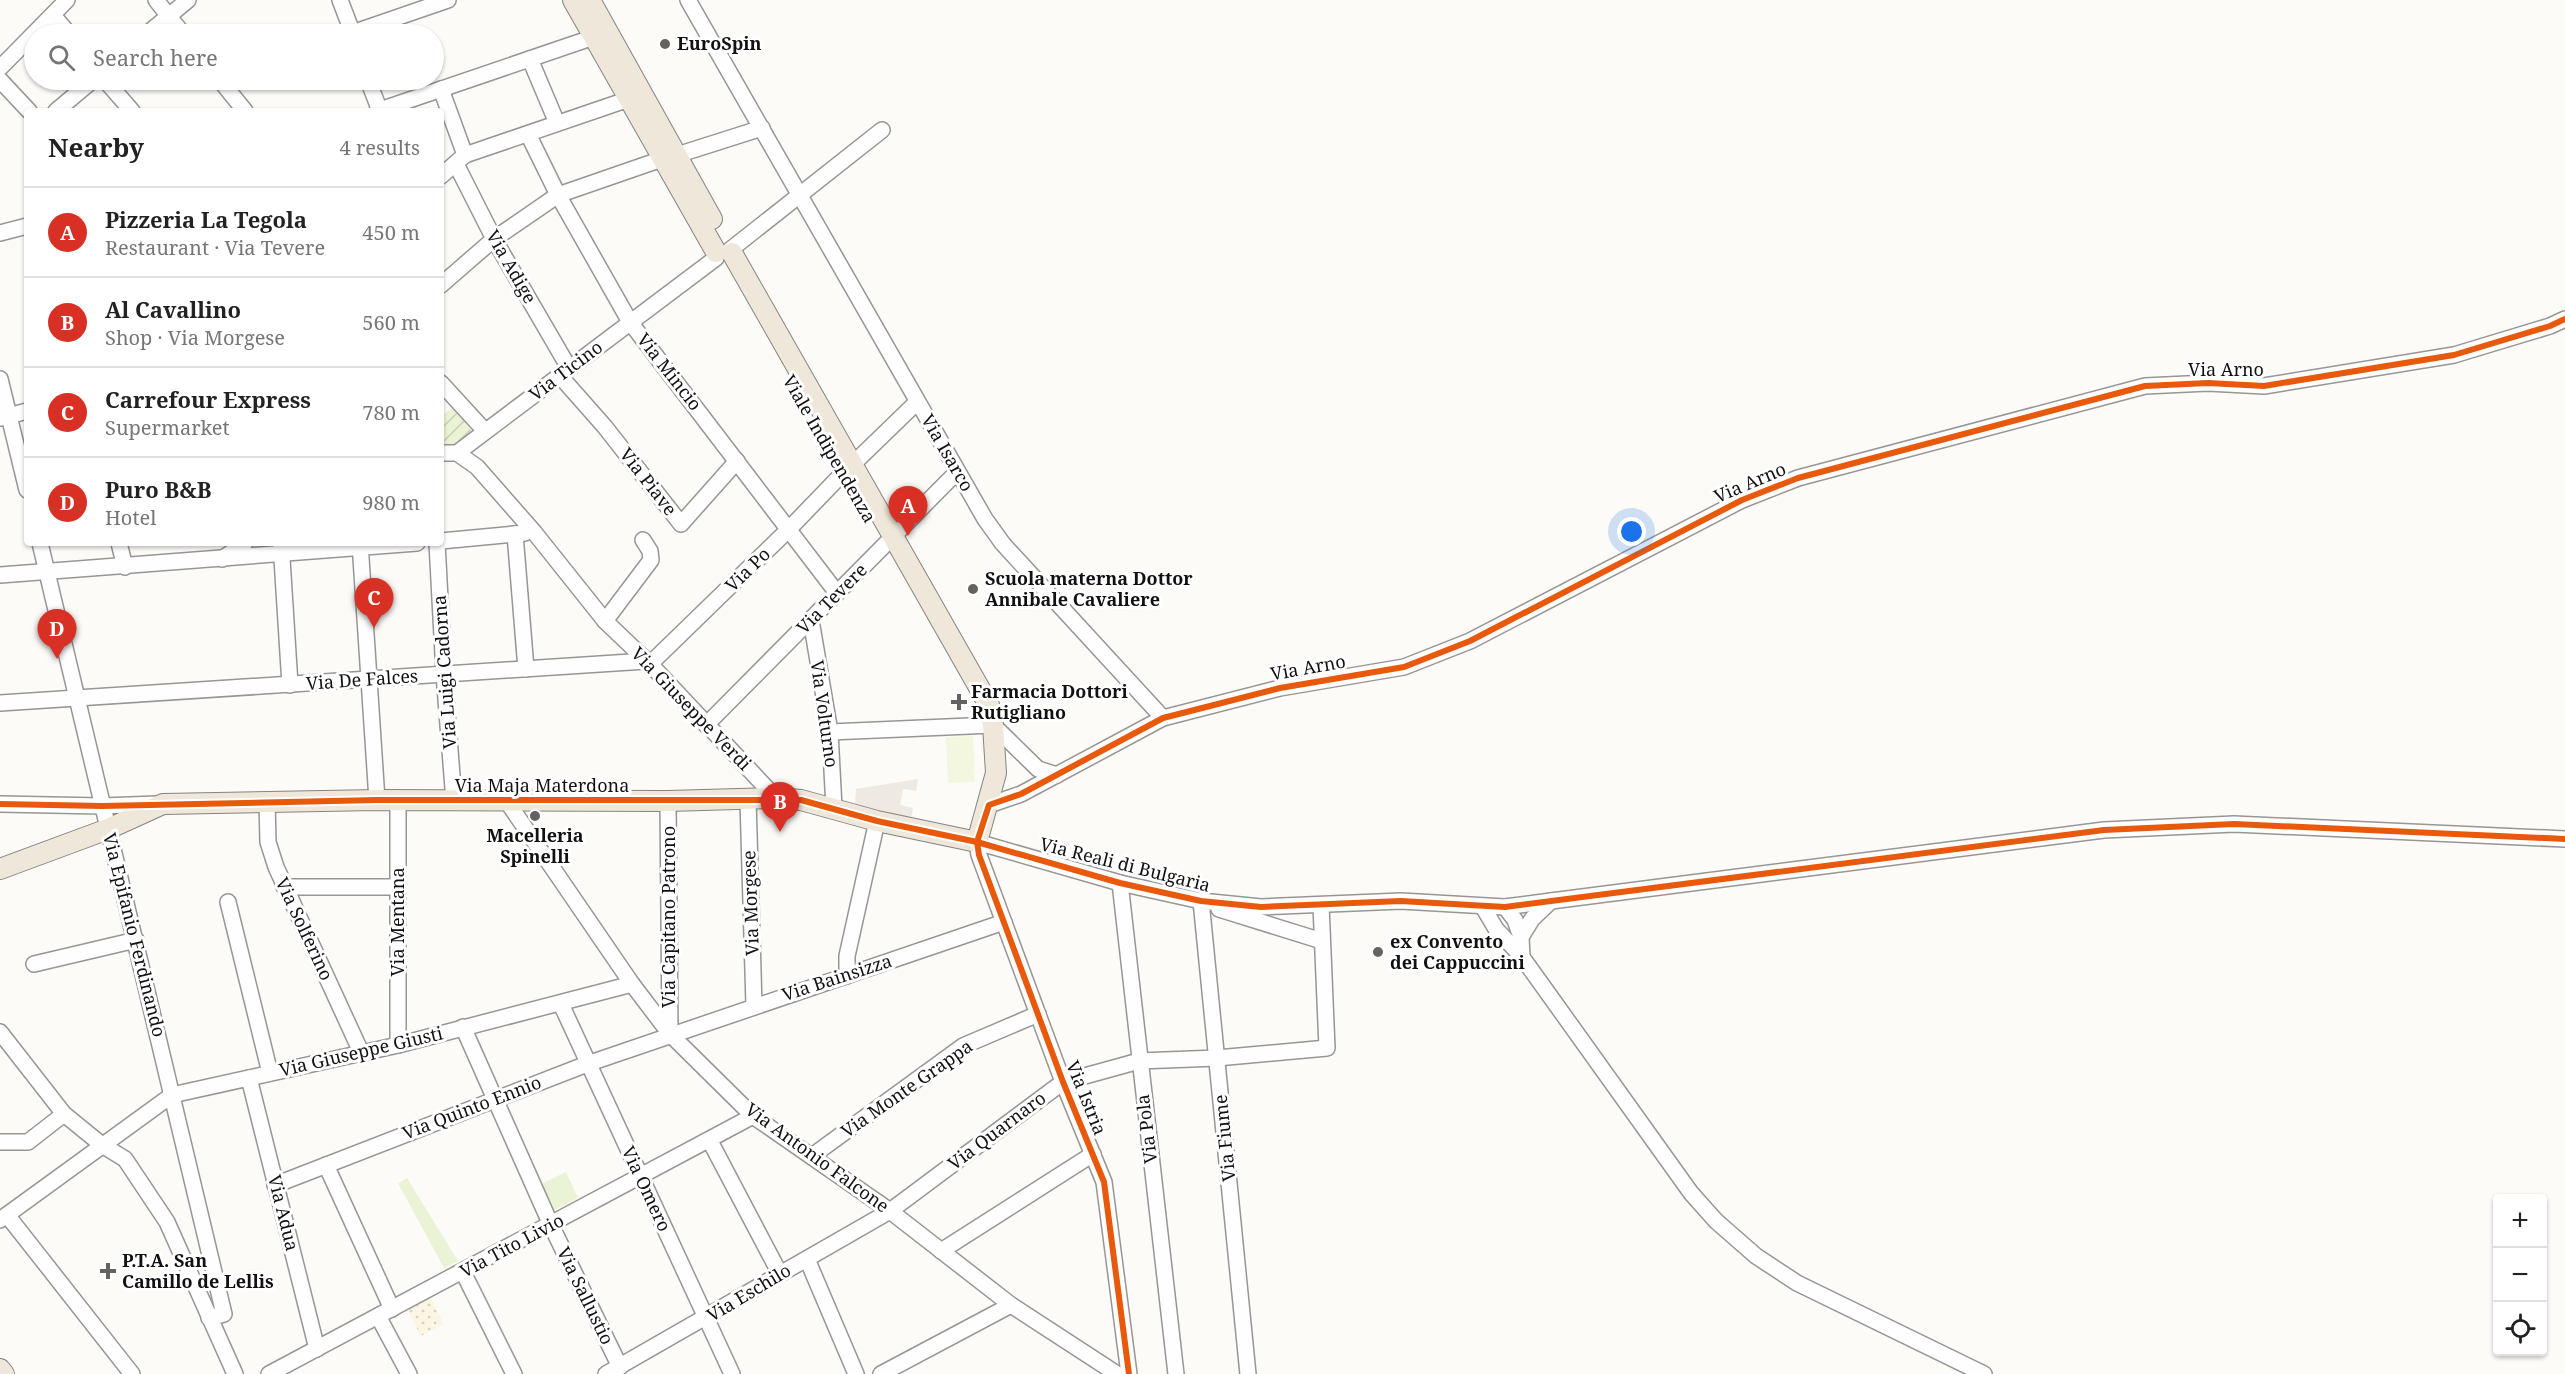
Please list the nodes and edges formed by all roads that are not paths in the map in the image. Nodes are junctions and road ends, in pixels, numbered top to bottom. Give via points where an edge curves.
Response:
1 (67, 0) edge
2 (156, 0) edge
3 (188, 0) edge
4 (340, 0) edge
5 (448, 0) edge
6 (573, 0) edge
7 (590, 0) edge
8 (688, 0) edge
9 (53, 15) junction
10 (169, 17) junction
11 (44, 24) edge
12 (61, 24) edge
13 (160, 24) edge
14 (175, 24) edge
15 (348, 24) edge
16 (380, 24) edge
17 (594, 37) junction
18 (24, 44) edge
19 (530, 59) junction
20 (0, 68) edge
21 (0, 80) edge
22 (444, 88) edge
23 (81, 90) edge
24 (114, 90) edge
25 (227, 90) edge
26 (371, 90) edge
27 (438, 90) edge
28 (441, 90) edge
29 (629, 99) junction
30 (25, 108) edge
31 (60, 108) edge
32 (129, 108) edge
33 (242, 108) edge
34 (377, 108) edge
35 (387, 108) edge
36 (557, 123) junction
37 (762, 128) junction
38 (882, 130) dead end
39 (528, 134) junction
40 (670, 157) junction
41 (460, 159) junction
42 (444, 173) edge
43 (558, 195) junction
44 (800, 195) junction
45 (24, 227) edge
46 (0, 233) edge
47 (494, 239) junction
48 (724, 254) junction
49 (444, 282) edge
50 (2565, 319) edge
51 (630, 322) junction
52 (564, 372) junction
53 (0, 379) edge
54 (444, 386) edge
55 (917, 402) junction
56 (24, 412) edge
57 (5, 417) edge
58 (485, 431) junction
59 (444, 453) edge
60 (457, 453) junction
61 (737, 461) junction
62 (848, 468) junction
63 (957, 472) junction
64 (24, 480) edge
65 (789, 530) junction
66 (534, 532) junction
67 (515, 534) junction
68 (643, 540) dead end
69 (444, 541) edge
70 (889, 541) junction
71 (41, 546) edge
72 (120, 546) edge
73 (242, 546) edge
74 (341, 546) edge
75 (361, 546) edge
76 (439, 546) edge
77 (281, 549) edge
78 (222, 559) junction
79 (125, 567) junction
80 (47, 572) junction
81 (0, 574) edge
82 (837, 593) junction
83 (811, 620) junction
84 (605, 621) junction
85 (648, 662) junction
86 (526, 669) junction
87 (444, 674) junction
88 (369, 679) junction
89 (290, 685) junction
90 (78, 698) junction
91 (0, 703) edge
92 (1163, 718) junction
93 (706, 725) junction
94 (993, 725) junction
95 (830, 732) junction
96 (1057, 775) junction
97 (776, 798) junction
98 (377, 800) junction
99 (398, 800) junction
100 (506, 800) junction
101 (748, 800) junction
102 (267, 801) junction
103 (454, 801) junction
104 (668, 801) junction
105 (0, 804) edge
106 (163, 804) junction
107 (989, 805) junction
108 (102, 806) junction
109 (834, 808) junction
110 (877, 821) junction
111 (108, 829) junction
112 (2565, 839) edge
113 (977, 842) junction
114 (0, 869) edge
115 (1120, 883) junction
116 (284, 887) junction
117 (398, 887) junction
118 (1551, 901) junction
119 (228, 902) dead end
120 (1206, 902) junction
121 (1321, 905) junction
122 (1484, 907) junction
123 (1505, 907) junction
124 (1004, 922) junction
125 (1521, 937) junction
126 (136, 940) junction
127 (1322, 941) junction
128 (1522, 957) junction
129 (34, 964) dead end
130 (847, 976) junction
131 (632, 984) junction
132 (561, 1004) junction
133 (754, 1006) junction
134 (1038, 1014) junction
135 (464, 1027) junction
136 (0, 1032) edge
137 (670, 1034) junction
138 (398, 1045) junction
139 (361, 1052) junction
140 (1217, 1058) junction
141 (1139, 1061) junction
142 (587, 1064) junction
143 (270, 1074) junction
144 (249, 1078) junction
145 (1063, 1082) junction
146 (172, 1095) junction
147 (495, 1099) junction
148 (64, 1114) junction
149 (753, 1116) junction
150 (710, 1141) junction
151 (0, 1142) edge
152 (102, 1145) junction
153 (1093, 1154) junction
154 (812, 1156) junction
155 (326, 1165) junction
156 (640, 1178) junction
157 (275, 1185) junction
158 (890, 1211) junction
159 (4, 1217) edge
160 (551, 1225) junction
161 (940, 1251) junction
162 (807, 1259) junction
163 (463, 1272) junction
164 (780, 1274) junction
165 (1011, 1305) junction
166 (385, 1313) junction
167 (209, 1317) junction
168 (708, 1318) junction
169 (317, 1348) junction
170 (0, 1369) edge
171 (613, 1371) edge
172 (1103, 1372) edge
173 (4, 1374) edge
174 (132, 1374) edge
175 (235, 1374) edge
176 (269, 1374) edge
177 (409, 1374) edge
178 (514, 1374) edge
179 (732, 1374) edge
180 (856, 1374) edge
181 (881, 1374) edge
182 (1129, 1374) edge
183 (1176, 1374) edge
184 (1248, 1374) edge
185 (1984, 1374) edge

1 - 9 street
2 - 10 street
3 - 10 street
4 - 15 street
5 - 16 street
6 - 17 main road, Viale Indipendenza
7 - 40 main road, Viale Indipendenza
8 - 37 street, Via Isarco
9 - 11 street
9 - 12 street
10 - 13 street
10 - 14 street
17 - 19 street
17 - 29 main road, Viale Indipendenza
18 - 20 street
19 - 22 street
19 - 36 street
21 - 30 street
23 - 31 street
24 - 32 street
25 - 33 street
26 - 34 street
27 - 35 street
28 - 41 street, Via Adige
29 - 36 street
29 - 40 main road, Viale Indipendenza
36 - 39 street
37 - 40 street
37 - 44 street, Via Isarco
38 - 44 street, Via Ticino
39 - 41 street
39 - 43 street, Via Mincio
40 - 43 street
40 - 48 main road, Viale Indipendenza
41 - 42 street
41 - 47 street, Via Adige
43 - 47 street
43 - 51 street, Via Mincio
44 - 48 street, Via Ticino
44 - 55 street, Via Isarco
45 - 46 street
47 - 49 street
47 - 52 street, Via Adige
48 - 51 street, Via Ticino
48 - 62 main road, Viale Indipendenza
50 - 92 street, Via Arno via 2454,355 2264,386 2145,386 1798,478 1742,500 1470,641 1404,667 1281,687
51 - 52 street, Via Ticino
51 - 61 street, Via Mincio
52 - 58 street, Via Ticino
52 - 61 street, Via Piave via 681,524
53 - 57 street
54 - 58 street
55 - 62 street, Via Po
55 - 63 street, Via Isarco
56 - 57 street
57 - 64 street
58 - 60 street, Via Ticino
59 - 60 street
60 - 66 street, Via Giuseppe Verdi via 477,467
61 - 65 street, Via Mincio
62 - 65 street, Via Po
62 - 70 main road, Viale Indipendenza
63 - 70 street, Via Tevere
63 - 92 street, Via Isarco via 1003,544
65 - 82 street, Via Mincio
65 - 85 street, Via Po
66 - 67 street
66 - 84 street, Via Giuseppe Verdi
67 - 69 street
67 - 86 street
68 - 84 street via 651,560
70 - 82 street, Via Tevere
70 - 94 main road, Viale Indipendenza via 989,705
71 - 80 street, Via Epifanio Ferdinando
72 - 79 street
73 - 78 street
74 - 77 street
75 - 88 street
76 - 87 street, Via Luigi Cadorna
77 - 78 street
77 - 89 street
78 - 79 street
79 - 80 street
80 - 81 street
80 - 90 street, Via Epifanio Ferdinando
82 - 83 street, Via Tevere
83 - 93 street, Via Tevere
83 - 95 street, Via Volturno
84 - 85 street, Via Giuseppe Verdi
85 - 86 street, Via De Falces
85 - 93 street, Via Giuseppe Verdi
86 - 87 street, Via De Falces
87 - 88 street, Via De Falces
87 - 103 street, Via Luigi Cadorna
88 - 89 street, Via De Falces
88 - 98 street
89 - 90 street, Via De Falces
90 - 91 street, Via De Falces
90 - 108 street, Via Epifanio Ferdinando
92 - 96 street, Via Arno
93 - 97 street, Via Giuseppe Verdi
94 - 95 street
94 - 96 street via 1038,769
94 - 107 main road, Viale Indipendenza via 996,772
95 - 109 street, Via Volturno
96 - 107 street, Via Arno
97 - 101 main road, Via Maja Materdona
97 - 109 main road, Via Maja Materdona
98 - 99 main road, Via Maja Materdona
98 - 102 main road, Via Maja Materdona
99 - 103 main road, Via Maja Materdona
99 - 117 street, Via Mentana
100 - 103 main road, Via Maja Materdona
100 - 104 main road, Via Maja Materdona
100 - 131 street, Via Antonio Falcone
101 - 104 main road, Via Maja Materdona
101 - 133 street, Via Morgese
102 - 106 main road, Via Maja Materdona
102 - 116 street, Via Solferino via 268,842
104 - 137 street, Via Capitano Patrono
105 - 108 street, Via Maja Materdona
106 - 108 street, Via Maja Materdona
106 - 111 main road, Via Maja Materdona
107 - 113 main road, Viale Indipendenza
108 - 111 street, Via Epifanio Ferdinando
109 - 110 main road, Via Maja Materdona
110 - 113 main road, Via Maja Materdona
110 - 130 street via 847,956
111 - 114 main road, Via Maja Materdona
111 - 126 street, Via Epifanio Ferdinando
112 - 118 street, Via Reali di Bulgaria via 2234,824 2160,826
113 - 115 street, Via Reali di Bulgaria
113 - 124 street, Via Istria
115 - 120 street, Via Reali di Bulgaria
115 - 141 street, Via Pola
116 - 117 street
116 - 139 street, Via Solferino
117 - 138 street, Via Mentana
118 - 123 street, Via Reali di Bulgaria
118 - 125 street via 1532,919
119 - 143 street
120 - 121 street, Via Reali di Bulgaria via 1261,907
120 - 127 street, Via Reali di Bulgaria via 1220,910
120 - 140 street, Via Fiume
121 - 122 street, Via Reali di Bulgaria via 1426,901
121 - 127 street
122 - 123 street, Via Reali di Bulgaria
122 - 128 street via 1496,929
123 - 125 street
124 - 130 street, Via Bainsizza
124 - 134 street, Via Istria
125 - 128 street
126 - 129 street
126 - 146 street, Via Epifanio Ferdinando
127 - 140 street, Via Quarnaro via 1328,1048
128 - 185 street via 1691,1193 1716,1221 1756,1256 1797,1282
130 - 133 street, Via Bainsizza
131 - 132 street, Via Giuseppe Giusti
131 - 137 street, Via Antonio Falcone
132 - 135 street, Via Giuseppe Giusti
132 - 142 street, Via Omero
133 - 137 street, Via Bainsizza
134 - 145 street, Via Istria
134 - 154 street, Via Monte Grappa via 963,1046
135 - 138 street, Via Giuseppe Giusti
135 - 147 street, Via Sallustio
136 - 148 street
137 - 142 street, Via Quinto Ennio
137 - 149 street, Via Antonio Falcone
138 - 139 street, Via Giuseppe Giusti
139 - 143 street, Via Giuseppe Giusti
140 - 141 street, Via Quarnaro
140 - 184 street, Via Fiume
141 - 145 street, Via Quarnaro
141 - 183 street, Via Pola
142 - 147 street, Via Quinto Ennio
142 - 156 street, Via Omero
143 - 144 street, Via Giuseppe Giusti
144 - 146 street, Via Giuseppe Giusti
144 - 157 street, Via Adua
145 - 153 street, Via Istria
145 - 158 street, Via Quarnaro
146 - 152 street, Via Giuseppe Giusti
146 - 167 street, Via Epifanio Ferdinando via 224,1314
147 - 155 street, Via Quinto Ennio
147 - 160 street, Via Sallustio
148 - 151 street via 28,1142
148 - 152 street
149 - 150 street, Via Tito Livio
149 - 154 street, Via Antonio Falcone
150 - 156 street, Via Tito Livio
150 - 164 street
152 - 159 street, Via Giuseppe Giusti
152 - 167 street via 125,1159 167,1222
153 - 161 street
153 - 182 street, Via Istria via 1104,1182
154 - 158 street, Via Antonio Falcone
155 - 157 street, Via Quinto Ennio
155 - 166 street
156 - 160 street, Via Tito Livio
156 - 168 street, Via Omero
157 - 169 street, Via Adua
158 - 161 street, Via Antonio Falcone
158 - 162 street, Via Eschilo
159 - 174 street
160 - 163 street, Via Tito Livio
160 - 171 street, Via Sallustio
161 - 165 street, Via Antonio Falcone
162 - 164 street, Via Eschilo
162 - 180 street
163 - 166 street, Via Tito Livio
163 - 178 street
164 - 168 street, Via Eschilo
165 - 172 street, Via Antonio Falcone
165 - 181 street
166 - 169 street, Via Tito Livio
166 - 177 street
167 - 175 street
168 - 171 street, Via Eschilo
168 - 179 street, Via Omero
169 - 176 street, Via Tito Livio
170 - 173 main road

